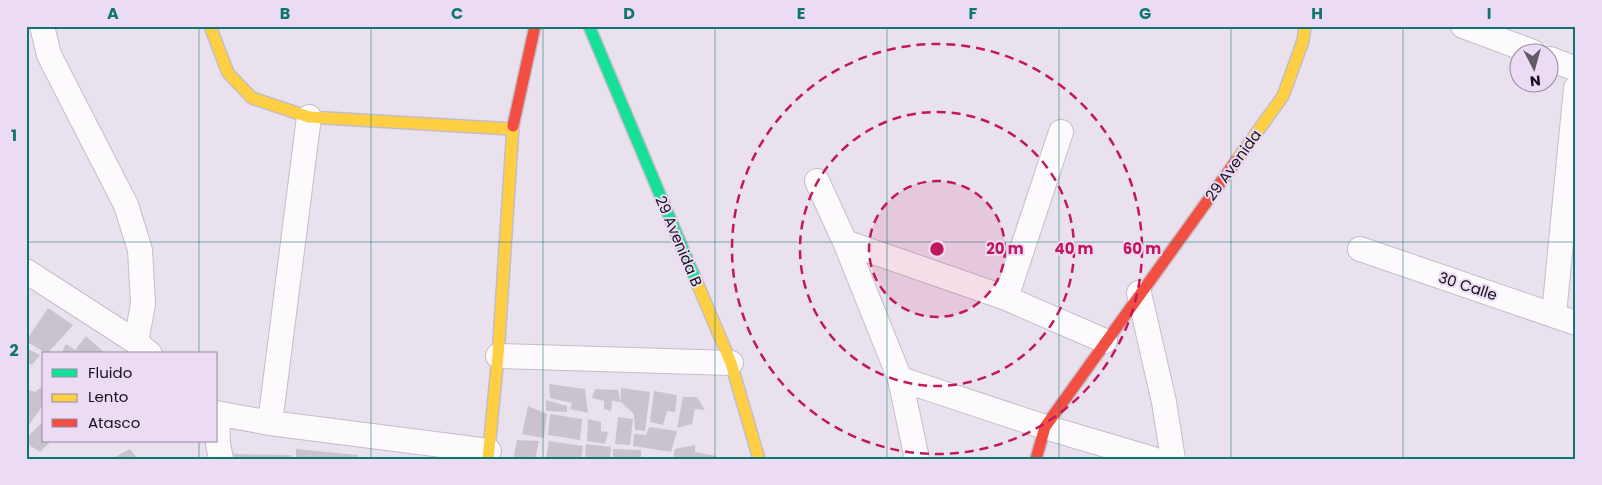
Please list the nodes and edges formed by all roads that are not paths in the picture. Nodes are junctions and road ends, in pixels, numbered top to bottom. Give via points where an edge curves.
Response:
1 (42, 26) edge
2 (210, 26) edge
3 (535, 26) edge
4 (589, 26) edge
5 (1305, 26) edge
6 (1463, 26) edge
7 (1510, 43) edge
8 (1560, 62) edge
9 (1576, 68) edge
10 (1576, 88) edge
11 (309, 117) junction
12 (512, 129) junction
13 (1061, 132) dead end
14 (817, 181) dead end
15 (845, 242) junction
16 (1360, 249) dead end
17 (26, 271) edge
18 (1139, 293) junction
19 (1006, 298) junction
20 (1565, 319) edge
21 (1105, 341) junction
22 (143, 348) edge
23 (498, 356) junction
24 (731, 363) junction
25 (900, 379) junction
26 (218, 413) edge
27 (270, 423) junction
28 (1045, 427) junction
29 (218, 442) edge
30 (488, 455) edge
31 (221, 459) edge
32 (759, 459) edge
33 (917, 459) edge
34 (1036, 459) edge
35 (1153, 459) edge
36 (1173, 459) edge

1 - 22 street via 49,55 126,206 140,250
2 - 11 street via 228,73 252,98
3 - 12 street
4 - 24 street, 29 Avenida B
5 - 18 street, 29 Avenida via 1303,41 1283,96
6 - 7 street
8 - 9 street
10 - 20 street
11 - 12 street
11 - 27 street
12 - 23 street
13 - 19 street
14 - 15 street
15 - 19 street
15 - 25 street
16 - 20 street, 30 Calle
17 - 22 street
18 - 21 street, 29 Avenida
18 - 36 street via 1164,402
19 - 21 street
21 - 28 street, 29 Avenida
23 - 24 street
23 - 30 street
24 - 32 street, 29 Avenida B
25 - 28 street
25 - 33 street
26 - 27 street
27 - 30 street
28 - 34 street, 29 Avenida
28 - 35 street
29 - 31 street

